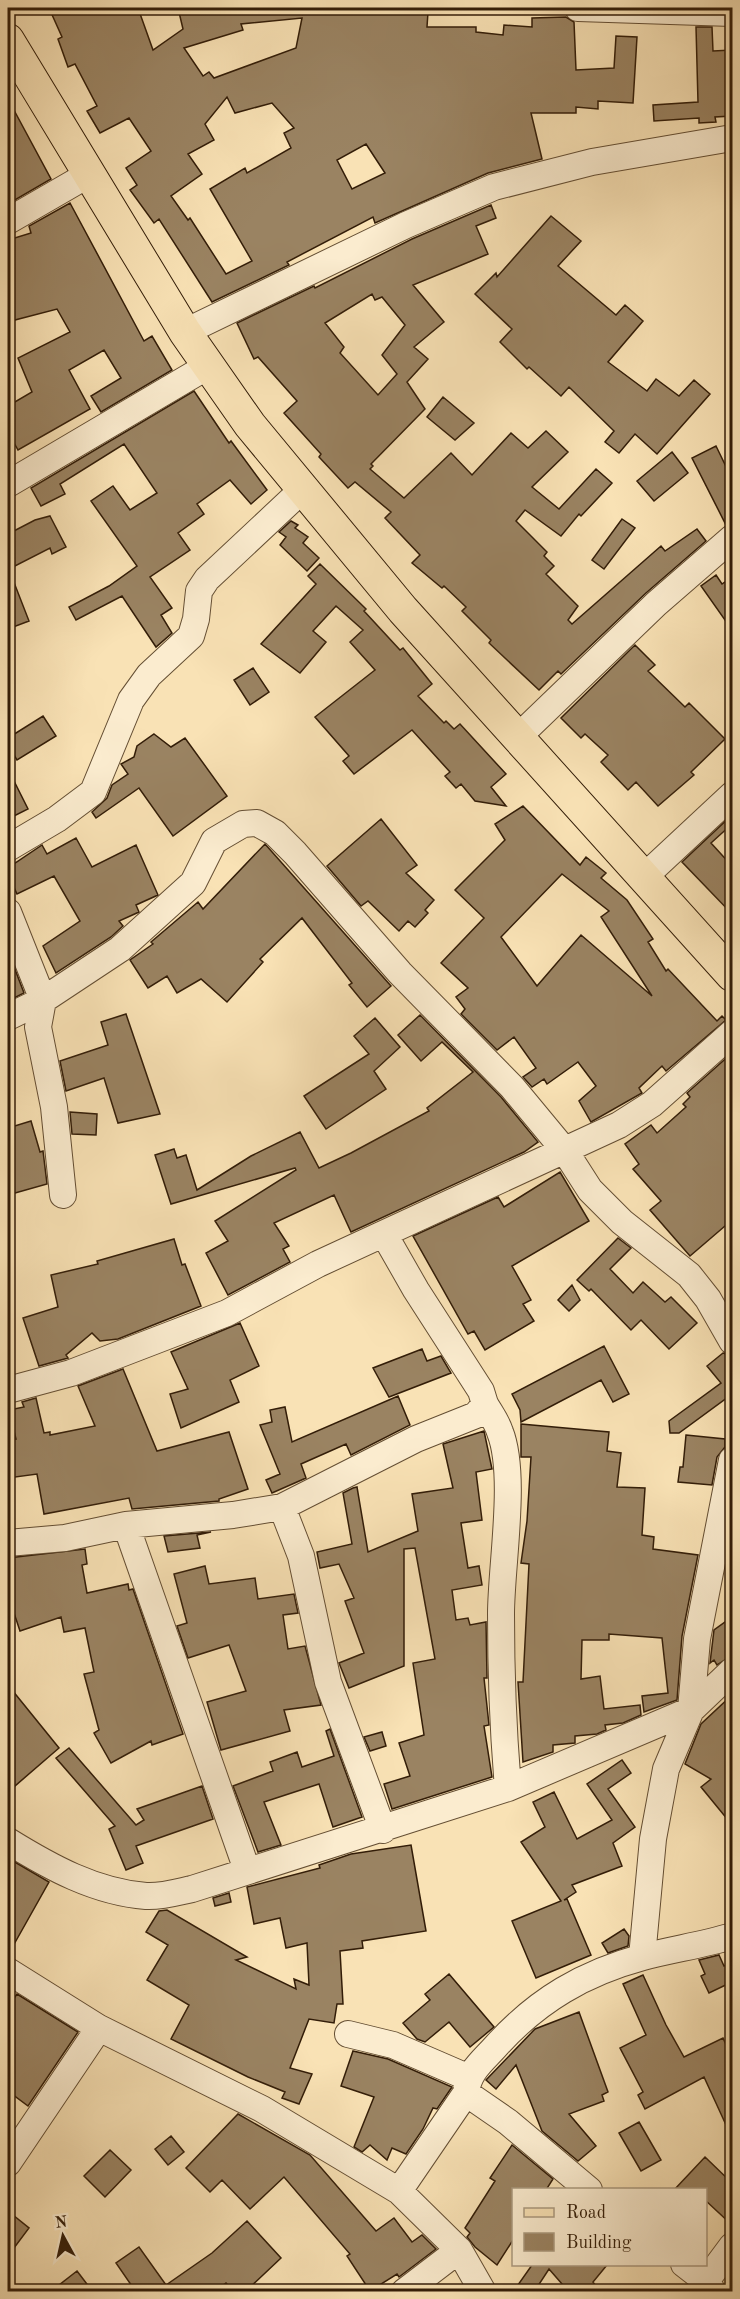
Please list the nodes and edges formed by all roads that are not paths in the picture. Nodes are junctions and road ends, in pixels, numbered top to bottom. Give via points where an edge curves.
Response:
1 (578, 8) edge
2 (732, 13) edge
3 (8, 40) edge
4 (732, 138) edge
5 (91, 173) junction
6 (8, 221) edge
7 (185, 332) junction
8 (208, 366) junction
9 (8, 484) edge
10 (302, 490) junction
11 (732, 538) edge
12 (519, 736) junction
13 (732, 795) edge
14 (8, 848) edge
15 (644, 877) junction
16 (8, 912) edge
17 (732, 975) edge
18 (43, 1000) junction
19 (8, 1017) edge
20 (732, 1033) edge
21 (565, 1151) junction
22 (63, 1195) dead end
23 (384, 1234) junction
24 (732, 1341) edge
25 (8, 1390) edge
26 (485, 1404) junction
27 (732, 1460) edge
28 (282, 1507) junction
29 (126, 1525) junction
30 (8, 1543) edge
31 (732, 1671) edge
32 (691, 1710) junction
33 (508, 1788) junction
34 (383, 1830) junction
35 (8, 1841) edge
36 (247, 1870) junction
37 (732, 1936) edge
38 (642, 1957) junction
39 (8, 1971) edge
40 (99, 2028) junction
41 (348, 2034) dead end
42 (467, 2085) junction
43 (8, 2163) edge
44 (587, 2188) edge
45 (399, 2191) junction
46 (732, 2246) edge
47 (459, 2250) junction
48 (685, 2266) edge
49 (709, 2286) edge
50 (404, 2292) edge
51 (483, 2292) edge

1 - 2 street
3 - 5 main road
4 - 7 street via 592,162 494,187
5 - 6 street
5 - 7 main road
7 - 8 main road
8 - 9 street
8 - 10 main road
10 - 12 main road via 403,610
10 - 14 street via 207,579 199,591 191,636 149,675 131,700 93,792
11 - 12 street via 656,604
12 - 15 main road
13 - 15 street
15 - 17 main road
16 - 18 street
18 - 19 street
18 - 21 street via 120,949 167,909 193,883 214,841 243,824 256,823 275,833 295,853 400,973 512,1087
18 - 22 street via 38,1027 54,1107
20 - 21 street via 652,1104
21 - 23 street
21 - 24 street via 590,1190 622,1222 688,1275 708,1299
23 - 25 street via 318,1264 228,1313 71,1373
23 - 26 street via 482,1391
26 - 28 street via 476,1415 416,1439
26 - 33 street via 501,1433 506,1467 501,1611 502,1713
27 - 32 street via 698,1639
28 - 29 street
28 - 34 street via 301,1556 328,1682
29 - 30 street via 65,1538
29 - 36 street
31 - 32 street
32 - 33 street
32 - 38 street via 666,1769 653,1839
33 - 34 street
34 - 36 street
35 - 36 street via 61,1872 109,1890 148,1896 192,1889
37 - 38 street
38 - 42 street via 551,1996 522,2018
39 - 40 street
40 - 43 street
40 - 45 street via 262,2109
41 - 42 street via 393,2045
42 - 44 street
42 - 45 street
45 - 47 street
46 - 49 street
47 - 50 street
47 - 51 street
48 - 49 street

